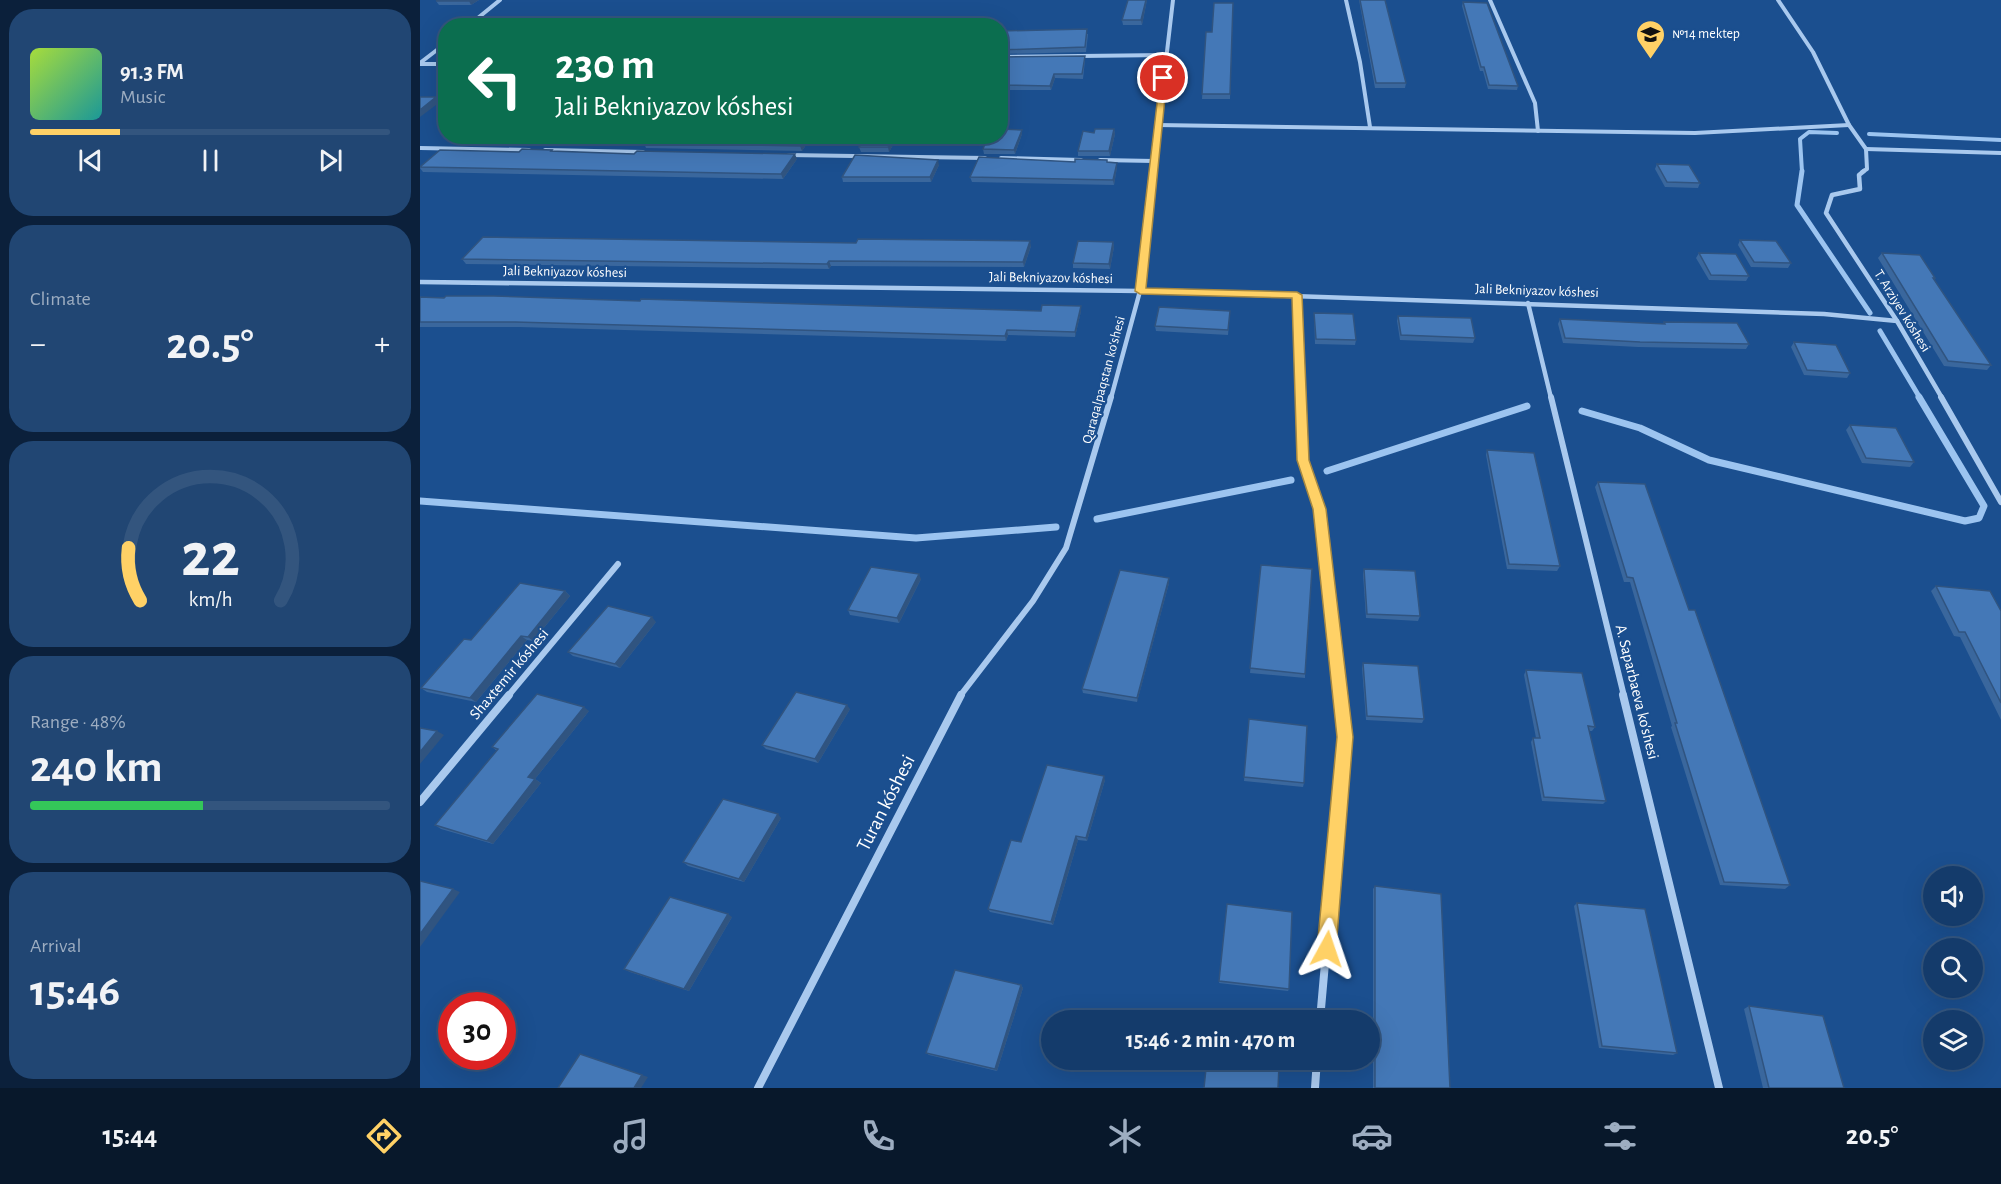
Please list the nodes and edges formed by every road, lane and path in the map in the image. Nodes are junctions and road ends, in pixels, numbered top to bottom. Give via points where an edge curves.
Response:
1 (500, 0) edge
2 (1173, 0) edge
3 (1346, 0) edge
4 (1490, 0) edge
5 (1778, 0) edge
6 (478, 18) edge
7 (438, 49) edge
8 (1166, 54) junction
9 (1008, 57) edge
10 (420, 64) edge
11 (438, 64) edge
12 (1157, 125) junction
13 (1849, 125) junction
14 (1370, 127) junction
15 (1538, 131) junction
16 (420, 148) edge
17 (1866, 149) junction
18 (645, 152) edge
19 (2001, 153) edge
20 (787, 154) edge
21 (988, 158) edge
22 (1000, 158) edge
23 (1083, 160) edge
24 (1094, 160) edge
25 (1154, 161) junction
26 (420, 282) edge
27 (1140, 291) junction
28 (1297, 295) junction
29 (1528, 303) junction
30 (1897, 321) junction
31 (2001, 502) edge
32 (1066, 548) joint
33 (618, 564) dead end
34 (420, 802) edge
35 (1321, 1010) edge
36 (1316, 1070) edge
37 (758, 1088) edge
38 (1315, 1088) edge
39 (1719, 1088) edge

1 - 6 street
2 - 8 street, Qaraqalpaqstan ko'shesi
3 - 14 street
4 - 15 street via 1535,103
5 - 13 street via 1813,52
7 - 10 street
8 - 9 street
8 - 12 street, Qaraqalpaqstan ko'shesi
10 - 11 street
12 - 14 street
12 - 25 street, Qaraqalpaqstan ko'shesi
13 - 15 street via 1695,133
13 - 17 street
14 - 15 street
16 - 18 street
17 - 19 street
17 - 30 street, T. Arziyev kóshesi via 1867,169 1859,175 1860,189 1832,195 1826,213
20 - 21 street
22 - 23 street
24 - 25 street
25 - 27 street, Qaraqalpaqstan ko'shesi
26 - 27 street, Jali Bekniyazov kóshesi
27 - 28 street, Jali Bekniyazov kóshesi
27 - 32 street, Qaraqalpaqstan ko'shesi via 1094,464
28 - 29 street, Jali Bekniyazov kóshesi
28 - 35 street via 1303,460 1319,509 1345,737
29 - 30 street, Jali Bekniyazov kóshesi via 1824,314
29 - 39 street, A. Saparbaeva ko'shesi
30 - 31 street, T. Arziyev kóshesi
32 - 37 street, Turan kóshesi via 1034,601 964,689
33 - 34 street, Shaxtemir kóshesi
36 - 38 street

